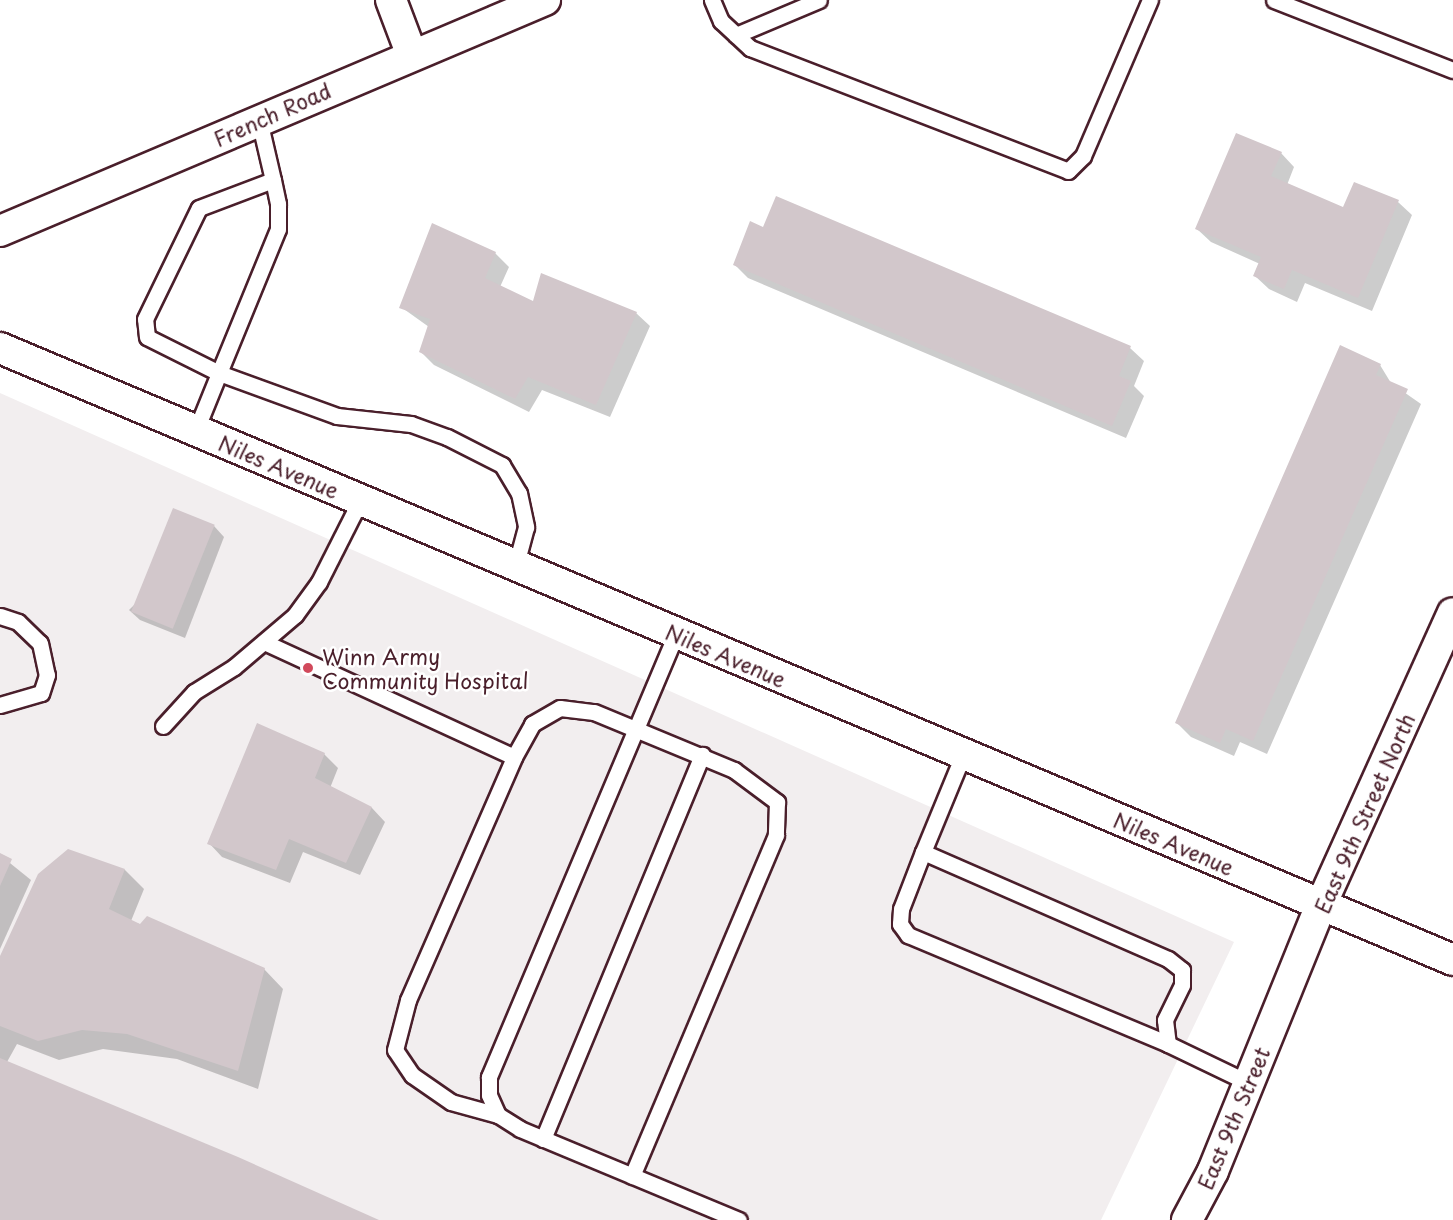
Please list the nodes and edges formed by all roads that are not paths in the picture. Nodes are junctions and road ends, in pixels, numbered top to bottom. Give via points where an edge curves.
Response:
1 (390, 0) edge
2 (545, 0) edge
3 (712, 0) edge
4 (819, 0) edge
5 (1150, 0) edge
6 (1274, 0) edge
7 (736, 35) junction
8 (411, 53) junction
9 (1453, 70) edge
10 (259, 120) junction
11 (273, 180) junction
12 (0, 231) edge
13 (0, 348) edge
14 (219, 372) junction
15 (196, 430) junction
16 (360, 501) junction
17 (516, 564) junction
18 (1453, 613) edge
19 (0, 616) edge
20 (676, 634) junction
21 (264, 642) junction
22 (0, 705) edge
23 (163, 726) dead end
24 (637, 726) junction
25 (963, 755) junction
26 (702, 756) junction
27 (514, 757) junction
28 (923, 852) junction
29 (1321, 905) junction
30 (1453, 960) edge
31 (1277, 1015) joint
32 (1168, 1044) junction
33 (1249, 1083) junction
34 (498, 1115) junction
35 (543, 1139) junction
36 (632, 1176) junction
37 (739, 1220) edge
38 (1187, 1220) edge

1 - 8 street
2 - 8 street, French Road
3 - 7 lane via 721,21
4 - 7 lane
5 - 7 lane via 1083,156 1068,171 750,48
6 - 9 lane
8 - 10 street, French Road
10 - 11 lane
10 - 12 street, French Road
11 - 14 lane via 278,229
11 - 14 lane via 199,208 145,319 147,336
13 - 15 street, Niles Avenue
14 - 15 lane
14 - 17 lane via 337,416 411,424 502,465 519,493 526,526
15 - 16 street, Niles Avenue
16 - 17 street, Niles Avenue
16 - 21 lane via 319,582 295,615
17 - 20 street, Niles Avenue
18 - 29 street, East 9th Street North
19 - 22 lane via 18,621 40,642 47,675 41,693
20 - 24 lane
20 - 25 street, Niles Avenue
21 - 23 lane via 194,692
21 - 27 lane
24 - 26 lane
24 - 27 lane via 594,712 561,708 532,724
24 - 34 lane via 489,1077 489,1095
25 - 28 lane
25 - 29 street, Niles Avenue
26 - 35 lane
26 - 36 lane via 734,770 777,802 776,836
27 - 34 lane via 408,1000 395,1050 412,1076 451,1102
28 - 32 lane via 1182,970 1182,985 1165,1020
28 - 32 lane via 901,909 900,924 908,935
29 - 30 street, Niles Avenue
29 - 31 street, East 9th Street North
31 - 33 street, East 9th Street
32 - 33 lane
33 - 38 street, East 9th Street
34 - 35 lane
35 - 36 lane
36 - 37 lane

